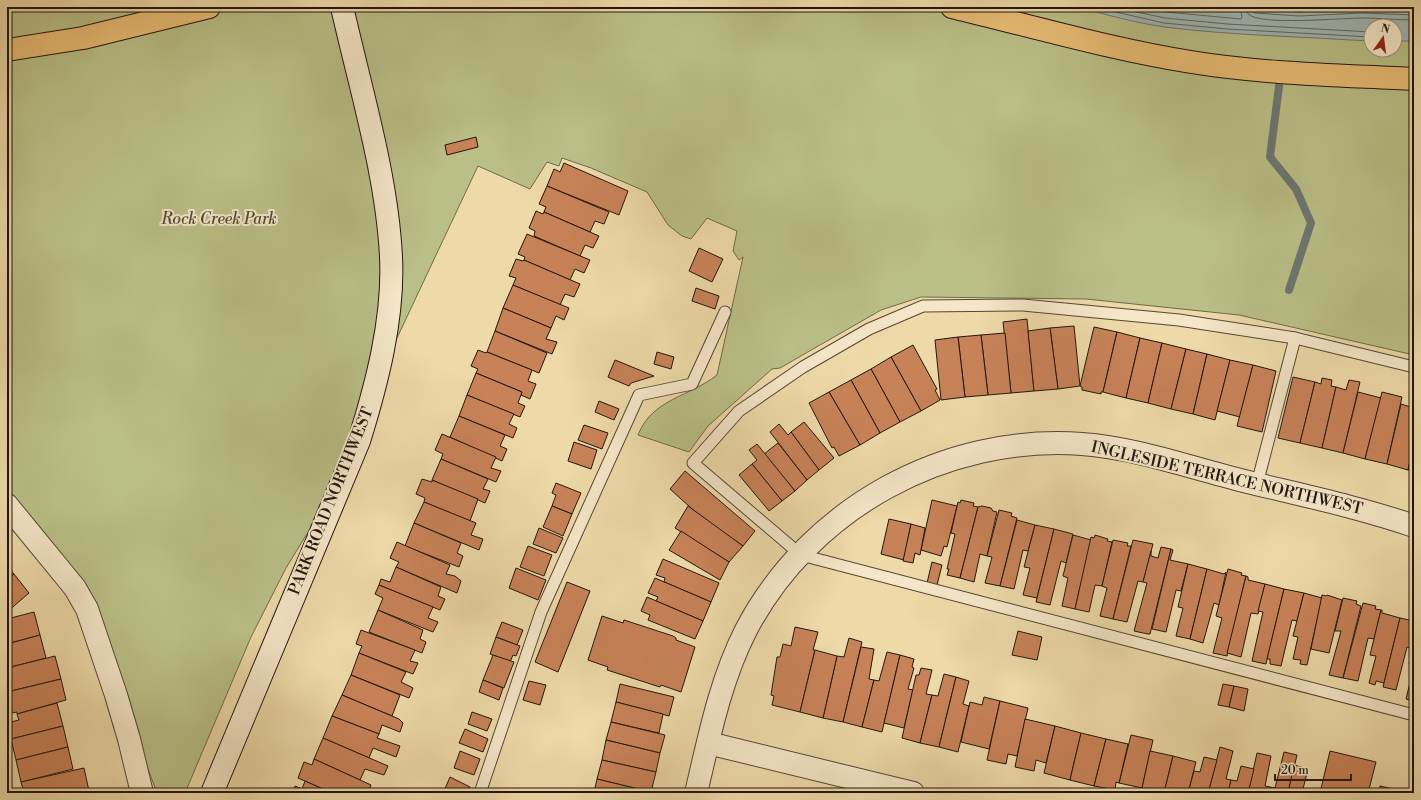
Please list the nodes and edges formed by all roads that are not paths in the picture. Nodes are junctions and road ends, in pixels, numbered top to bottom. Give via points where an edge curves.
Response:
1 (209, 7) edge
2 (342, 7) edge
3 (952, 7) edge
4 (7, 50) edge
5 (1414, 78) edge
6 (725, 312) dead end
7 (1296, 338) junction
8 (1414, 367) edge
9 (1257, 484) junction
10 (7, 505) edge
11 (1414, 526) edge
12 (801, 555) junction
13 (1414, 715) edge
14 (708, 743) junction
15 (142, 793) edge
16 (212, 793) edge
17 (480, 793) edge
18 (696, 793) edge
19 (913, 793) edge

1 - 4 main road via 83,38
2 - 16 street, PARK ROAD NORTHWEST via 377,157 388,220 391,257 385,335 369,408 352,456
3 - 5 main road via 1132,51 1192,62 1293,74
6 - 17 lane via 692,384 639,395 541,612
7 - 8 lane
7 - 9 lane
7 - 12 lane via 1179,320 1023,305 923,306 869,329 803,367 739,411 693,464
9 - 11 street, INGLESIDE TERRACE NORTHWEST via 1359,508
9 - 12 street, INGLESIDE TERRACE NORTHWEST via 1106,447 1052,443 1003,448 953,459 889,485 846,513
10 - 15 street via 71,583 87,609 121,710
12 - 13 lane
12 - 14 street, INGLESIDE TERRACE NORTHWEST via 776,584 746,630 726,677
14 - 18 street, INGLESIDE TERRACE NORTHWEST
14 - 19 street

